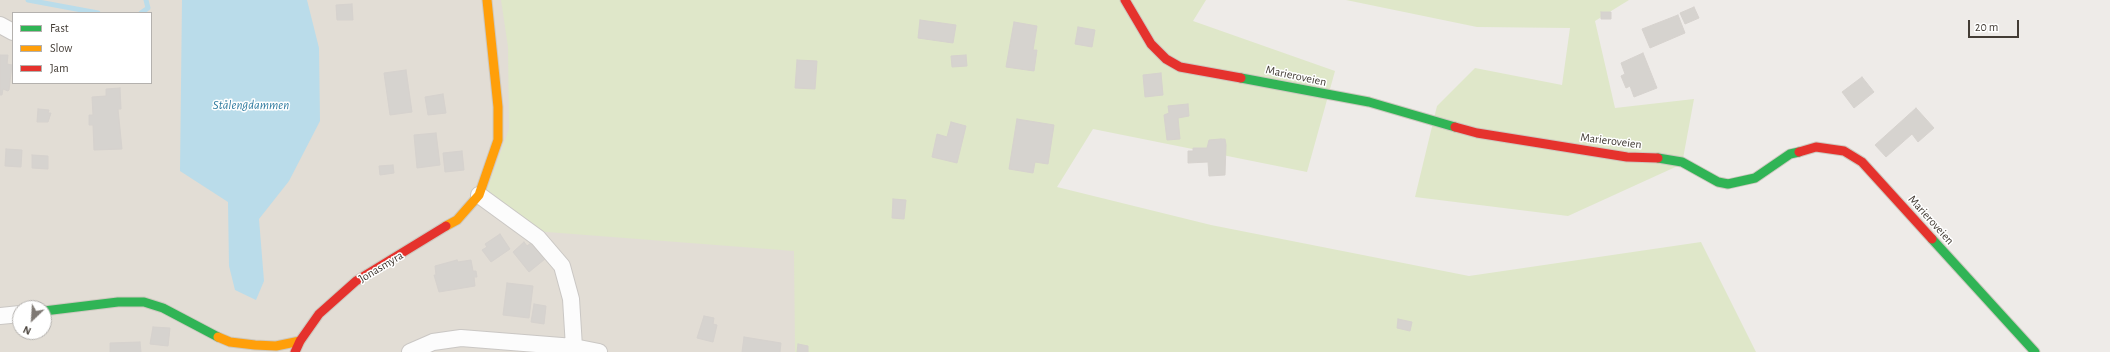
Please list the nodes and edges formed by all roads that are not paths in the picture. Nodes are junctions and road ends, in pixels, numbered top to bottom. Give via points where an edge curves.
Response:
1 (487, 0) edge
2 (1125, 0) edge
3 (0, 25) edge
4 (12, 31) edge
5 (479, 195) junction
6 (52, 310) edge
7 (12, 315) edge
8 (0, 316) edge
9 (300, 341) junction
10 (574, 347) junction
11 (295, 352) edge
12 (410, 352) edge
13 (599, 352) edge
14 (2034, 352) edge

1 - 5 street, Jonasmyra via 498,108 498,140
2 - 14 street, Marieroveien via 1152,44 1166,59 1180,67 1370,102 1476,133 1627,157 1666,158 1682,162 1718,182 1728,184 1755,178 1790,154 1816,147 1844,151 1862,162
3 - 4 street
5 - 9 street, Jonasmyra via 457,220 356,281 319,314
5 - 10 street via 538,238 562,266 571,299
6 - 9 street via 118,302 144,302 163,308 230,342 276,346
7 - 8 street
9 - 11 street, Jonasmyra
10 - 12 street via 461,338 433,342
10 - 13 street

